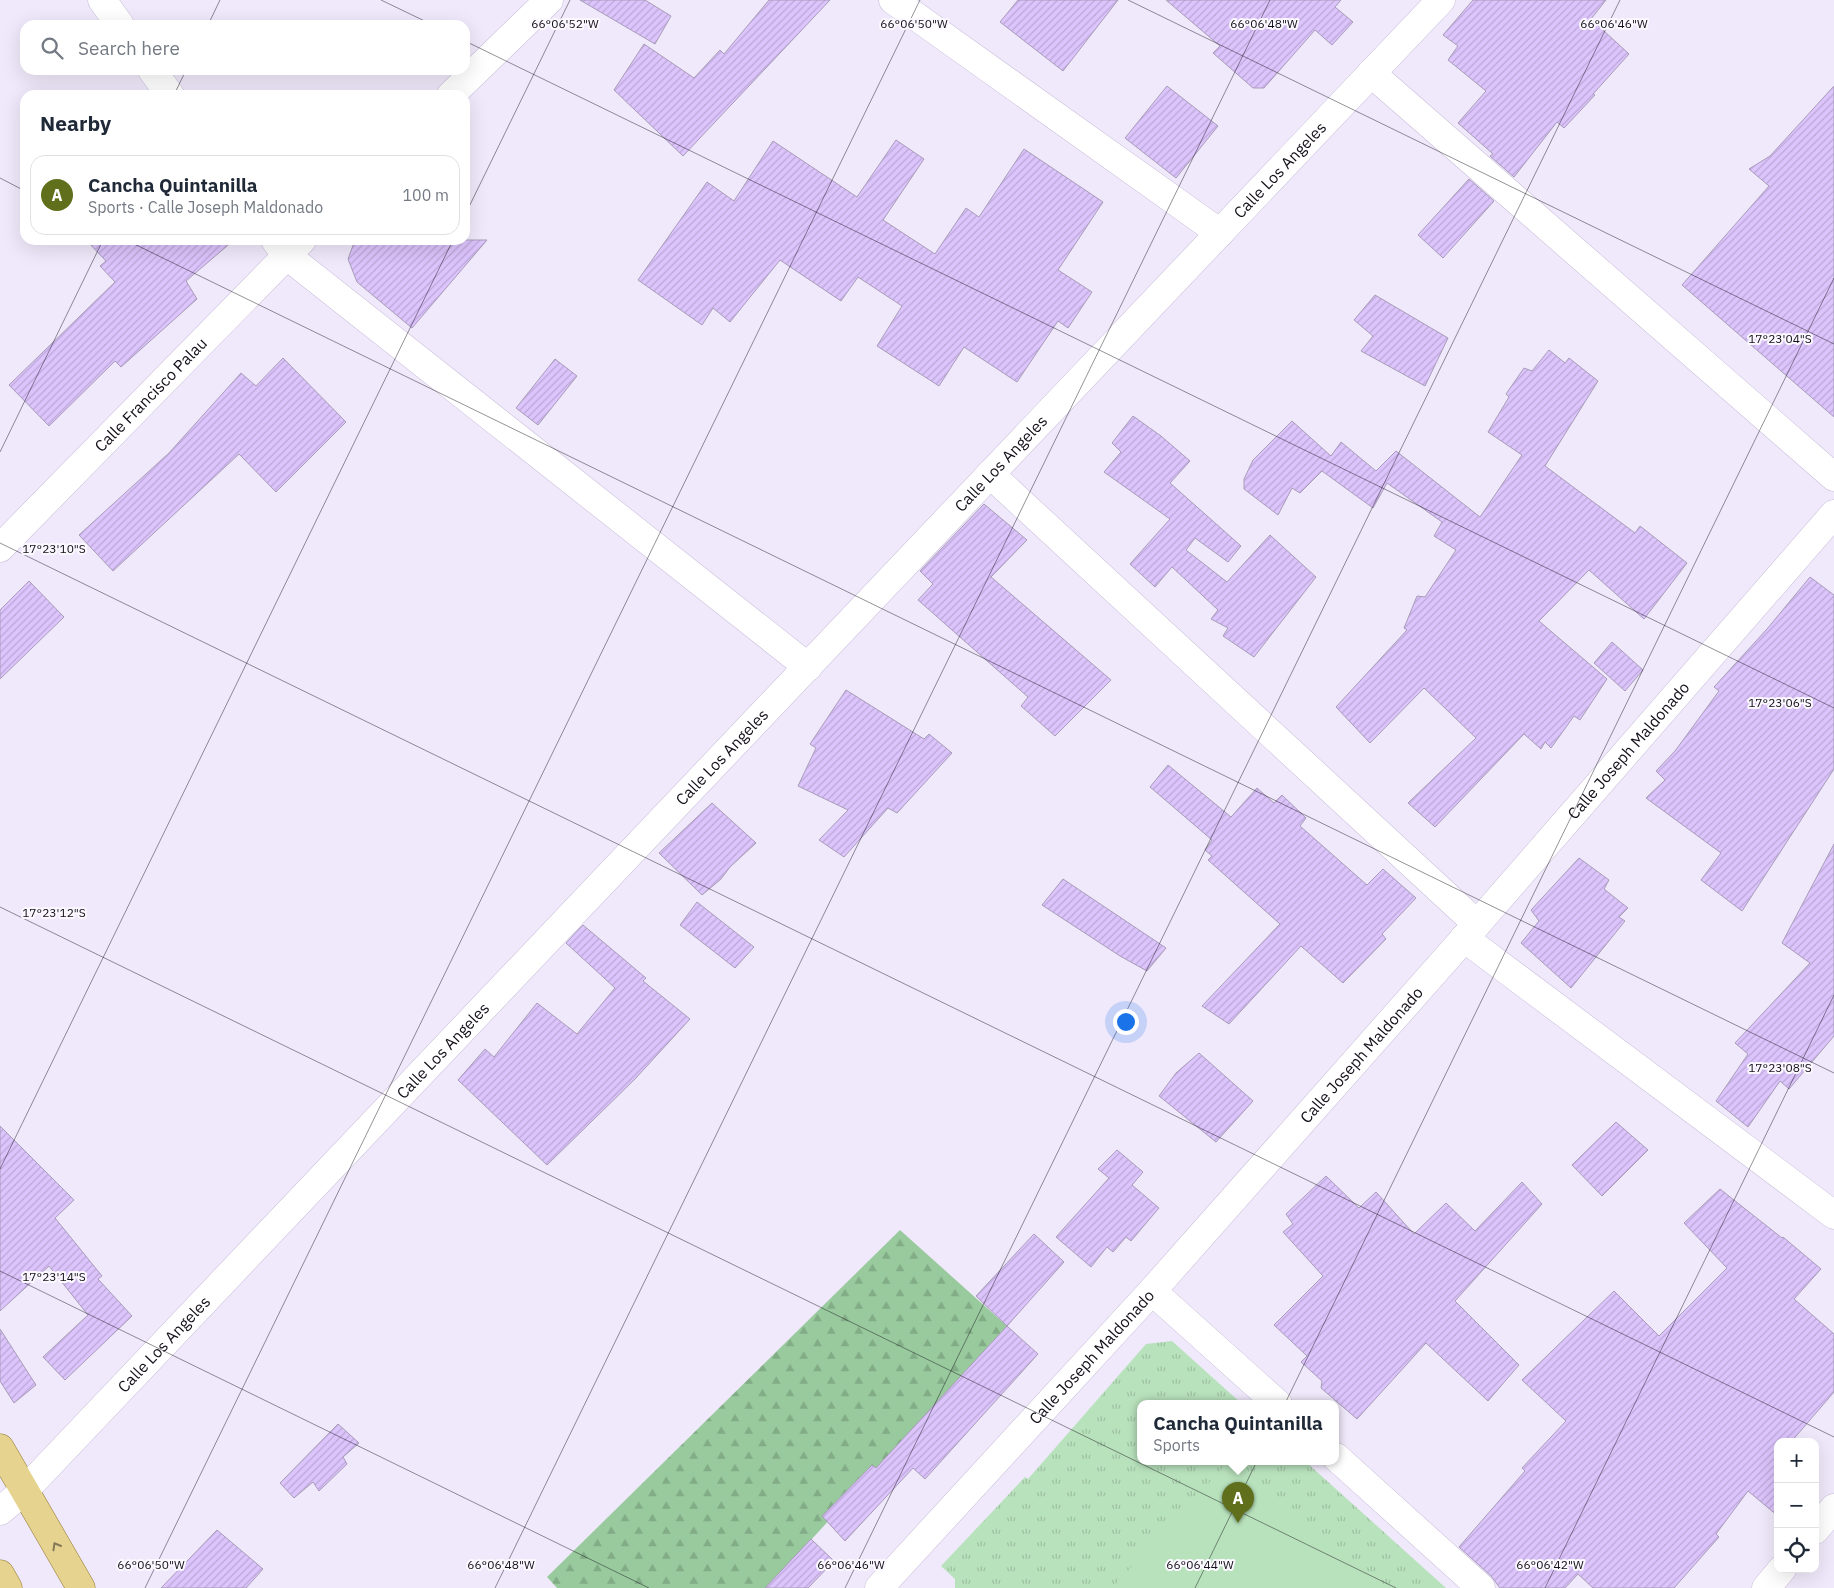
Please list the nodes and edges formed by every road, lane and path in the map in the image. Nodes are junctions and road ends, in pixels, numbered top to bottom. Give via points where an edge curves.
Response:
1 (102, 0) edge
2 (549, 0) edge
3 (893, 0) edge
4 (1441, 0) edge
5 (116, 20) edge
6 (1371, 73) junction
7 (156, 75) edge
8 (166, 90) edge
9 (456, 90) edge
10 (1220, 233) junction
11 (288, 245) edge
12 (990, 474) junction
13 (1834, 477) edge
14 (1834, 514) edge
15 (0, 548) edge
16 (808, 667) junction
17 (1470, 931) junction
18 (1834, 1215) edge
19 (1152, 1291) junction
20 (1274, 1400) edge
21 (0, 1448) edge
22 (1339, 1460) edge
23 (24, 1491) junction
24 (1834, 1508) edge
25 (0, 1511) edge
26 (1817, 1528) edge
27 (1779, 1573) edge
28 (0, 1574) edge
29 (894, 1583) edge
30 (8, 1588) edge
31 (81, 1588) edge
32 (1481, 1588) edge
33 (1766, 1588) edge

1 - 5 street
2 - 9 street
3 - 10 street
4 - 6 street, Calle Los Angeles
6 - 10 street, Calle Los Angeles
6 - 13 street
7 - 8 street
10 - 12 street, Calle Los Angeles
11 - 15 street, Calle Francisco Palau
11 - 16 street
12 - 16 street, Calle Los Angeles
12 - 17 street
14 - 17 street, Calle Joseph Maldonado
16 - 23 street, Calle Los Angeles
17 - 18 street
17 - 19 street, Calle Joseph Maldonado
19 - 20 street
19 - 29 street, Calle Joseph Maldonado
21 - 23 main road
22 - 32 street
23 - 25 street, Calle Los Angeles
31 -> 23 main road
24 - 26 street
27 - 33 street
28 - 30 main road

